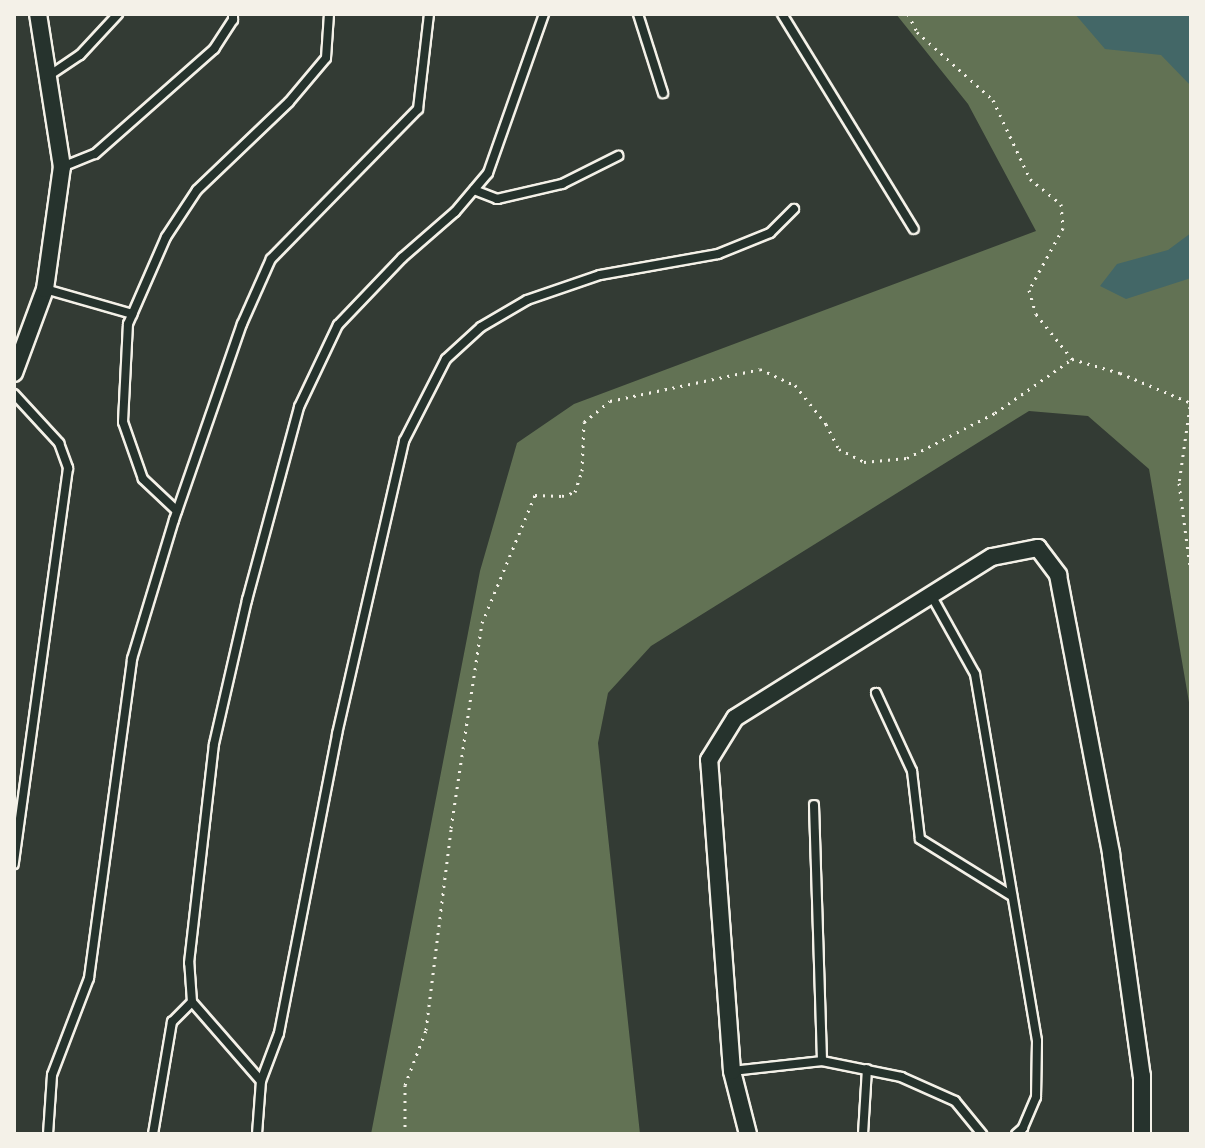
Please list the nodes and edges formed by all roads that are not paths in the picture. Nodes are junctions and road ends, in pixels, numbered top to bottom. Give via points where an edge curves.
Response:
1 (38, 14) edge
2 (118, 14) edge
3 (233, 14) edge
4 (329, 14) edge
5 (429, 14) edge
6 (544, 14) edge
7 (638, 14) edge
8 (782, 14) edge
9 (50, 75) junction
10 (663, 93) dead end
11 (618, 156) dead end
12 (62, 167) junction
13 (474, 190) junction
14 (794, 209) dead end
15 (914, 229) dead end
16 (45, 289) junction
17 (132, 314) junction
18 (14, 373) edge
19 (14, 394) edge
20 (177, 511) junction
21 (931, 595) junction
22 (876, 693) dead end
23 (814, 805) dead end
24 (14, 864) edge
25 (1012, 896) junction
26 (192, 1002) junction
27 (822, 1061) junction
28 (867, 1069) junction
29 (732, 1071) junction
30 (261, 1081) junction
31 (48, 1134) edge
32 (153, 1134) edge
33 (257, 1134) edge
34 (748, 1134) edge
35 (863, 1134) edge
36 (982, 1134) edge
37 (1016, 1134) edge
38 (1142, 1134) edge

1 - 9 street
2 - 9 lane via 80,55
3 - 12 lane via 214,49 95,154
4 - 17 lane via 326,58 289,102 197,190 166,237
5 - 20 lane via 418,109 271,259 242,324
6 - 13 lane via 488,173
7 - 10 lane
8 - 15 lane
9 - 12 street
11 - 13 lane via 562,184 497,199
12 - 16 street
13 - 26 lane via 338,325 299,407 214,744 189,963
14 - 30 lane via 770,233 718,254 600,275 527,300 481,327 446,359 404,441 337,734 279,1033
16 - 17 lane
16 - 18 street
17 - 20 lane via 123,422 143,479
19 - 24 lane via 59,443 68,468
20 - 31 lane via 132,659 89,978 52,1075
21 - 25 lane via 975,674
21 - 29 street via 735,718 709,760
21 - 38 street via 992,557 1038,548 1058,575 1111,854 1142,1076
22 - 25 lane via 912,771 920,839
23 - 27 lane
25 - 37 lane via 1037,1041 1036,1097
26 - 30 lane
26 - 32 lane via 172,1022
27 - 28 lane
27 - 29 lane
28 - 35 lane
28 - 36 lane via 901,1077 955,1101
29 - 34 street
30 - 33 lane

